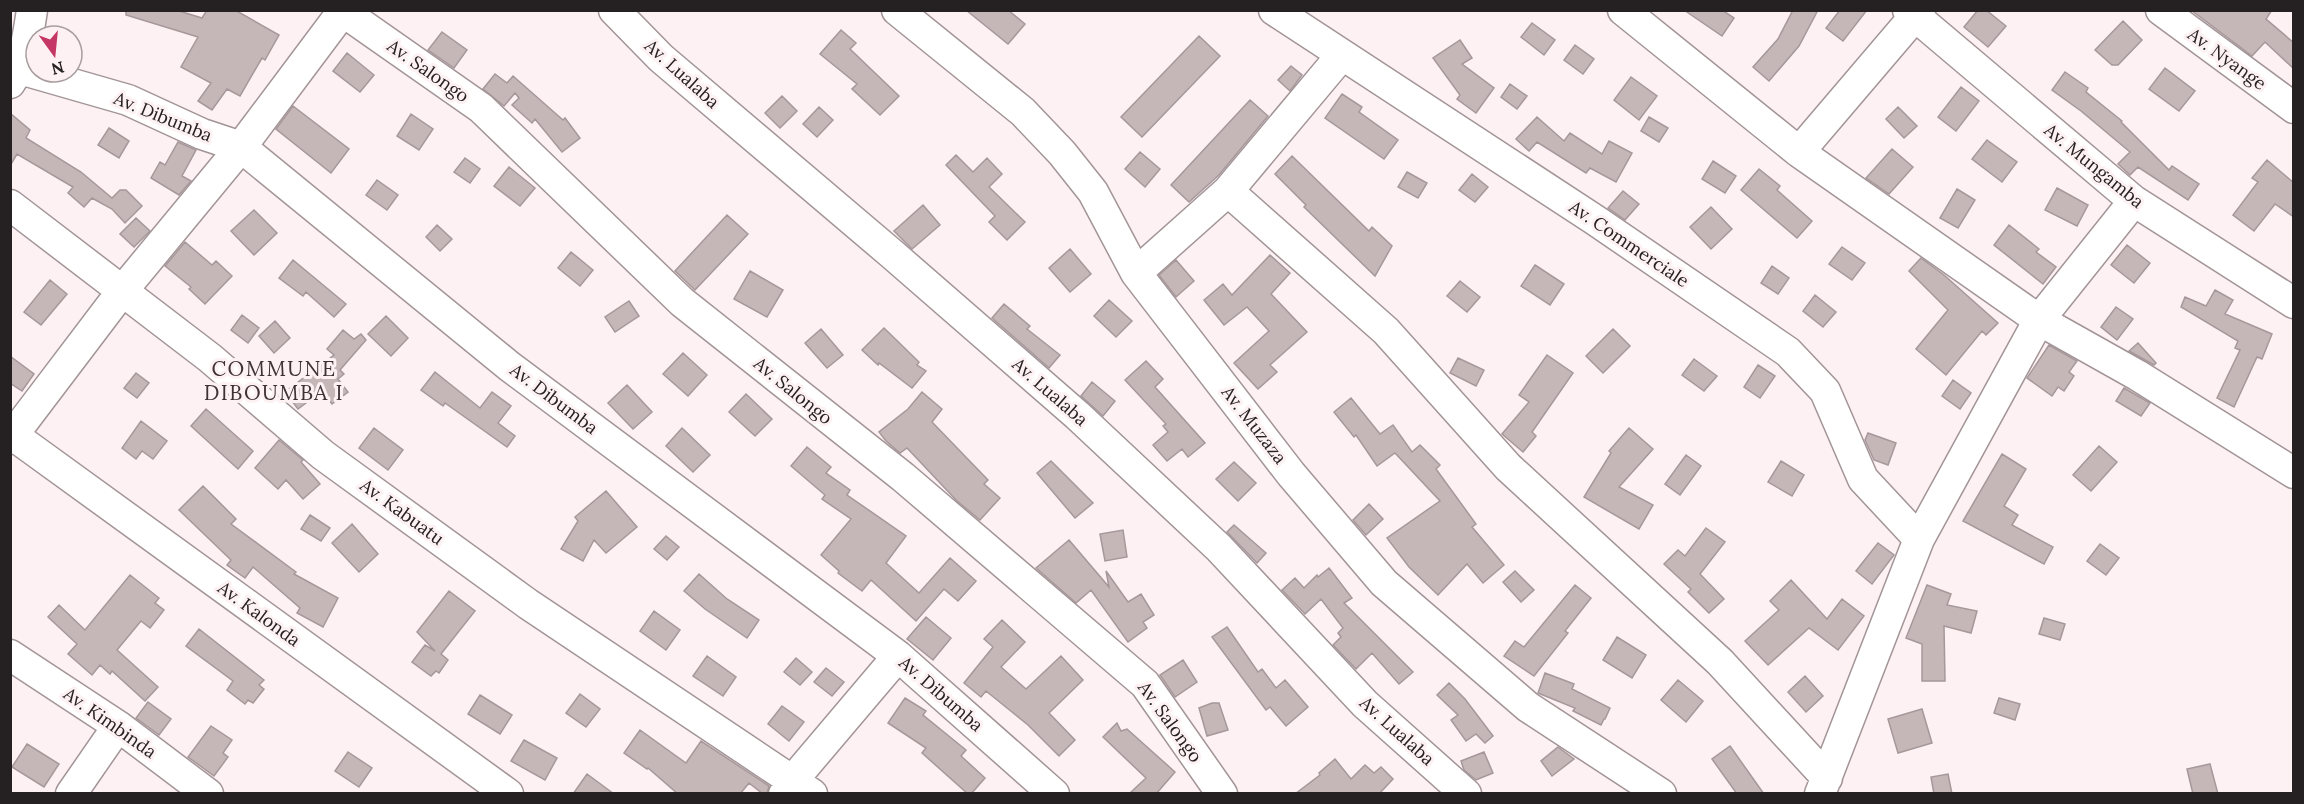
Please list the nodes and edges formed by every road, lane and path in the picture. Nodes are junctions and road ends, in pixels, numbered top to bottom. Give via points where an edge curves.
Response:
1 (32, 10) edge
2 (614, 10) edge
3 (897, 10) edge
4 (1274, 10) edge
5 (1623, 10) edge
6 (2161, 10) edge
7 (342, 11) edge
8 (1914, 12) edge
9 (1341, 56) junction
10 (15, 76) edge
11 (2294, 108) edge
12 (241, 147) junction
13 (1799, 152) junction
14 (1228, 191) junction
15 (2134, 201) junction
16 (10, 205) edge
17 (1136, 273) junction
18 (123, 290) junction
19 (2294, 303) edge
20 (2039, 320) junction
21 (11, 436) edge
22 (2294, 473) edge
23 (1919, 539) junction
24 (10, 655) edge
25 (898, 656) junction
26 (118, 726) junction
27 (1824, 786) edge
28 (796, 789) edge
29 (71, 794) edge
30 (208, 794) edge
31 (508, 794) edge
32 (1054, 794) edge
33 (1222, 794) edge
34 (1466, 794) edge
35 (1661, 794) edge

1 - 10 street via 28,38
2 - 34 street, Av. Lualaba via 661,58 1077,415 1220,548 1365,704
3 - 17 street, Av. Muzaza via 1023,112 1062,153 1094,192
4 - 9 street, Av. Commerciale
5 - 13 street
6 - 11 street, Av. Nyange
7 - 12 street
7 - 33 street, Av. Salongo via 481,108 682,302 903,477 1145,684
8 - 13 street
8 - 15 street, Av. Mungamba
9 - 14 street
9 - 23 street, Av. Commerciale via 1595,220 1788,352 1825,391 1863,479
10 - 12 street, Av. Dibumba via 128,100
12 - 18 street
12 - 25 street, Av. Dibumba via 509,366
13 - 20 street
14 - 17 street
14 - 27 street via 1386,331 1508,467 1720,662
15 - 19 street, Av. Mungamba
15 - 20 street
16 - 18 street, Av. Kabuatu
17 - 35 street, Av. Muzaza via 1291,474 1384,584 1528,707
18 - 21 street
18 - 28 street, Av. Kabuatu via 342,468 528,604
20 - 22 street via 2137,375
20 - 23 street
21 - 31 street, Av. Kalonda
23 - 27 street
24 - 26 street, Av. Kimbinda
25 - 28 street
25 - 32 street, Av. Dibumba
26 - 29 street
26 - 30 street, Av. Kimbinda

